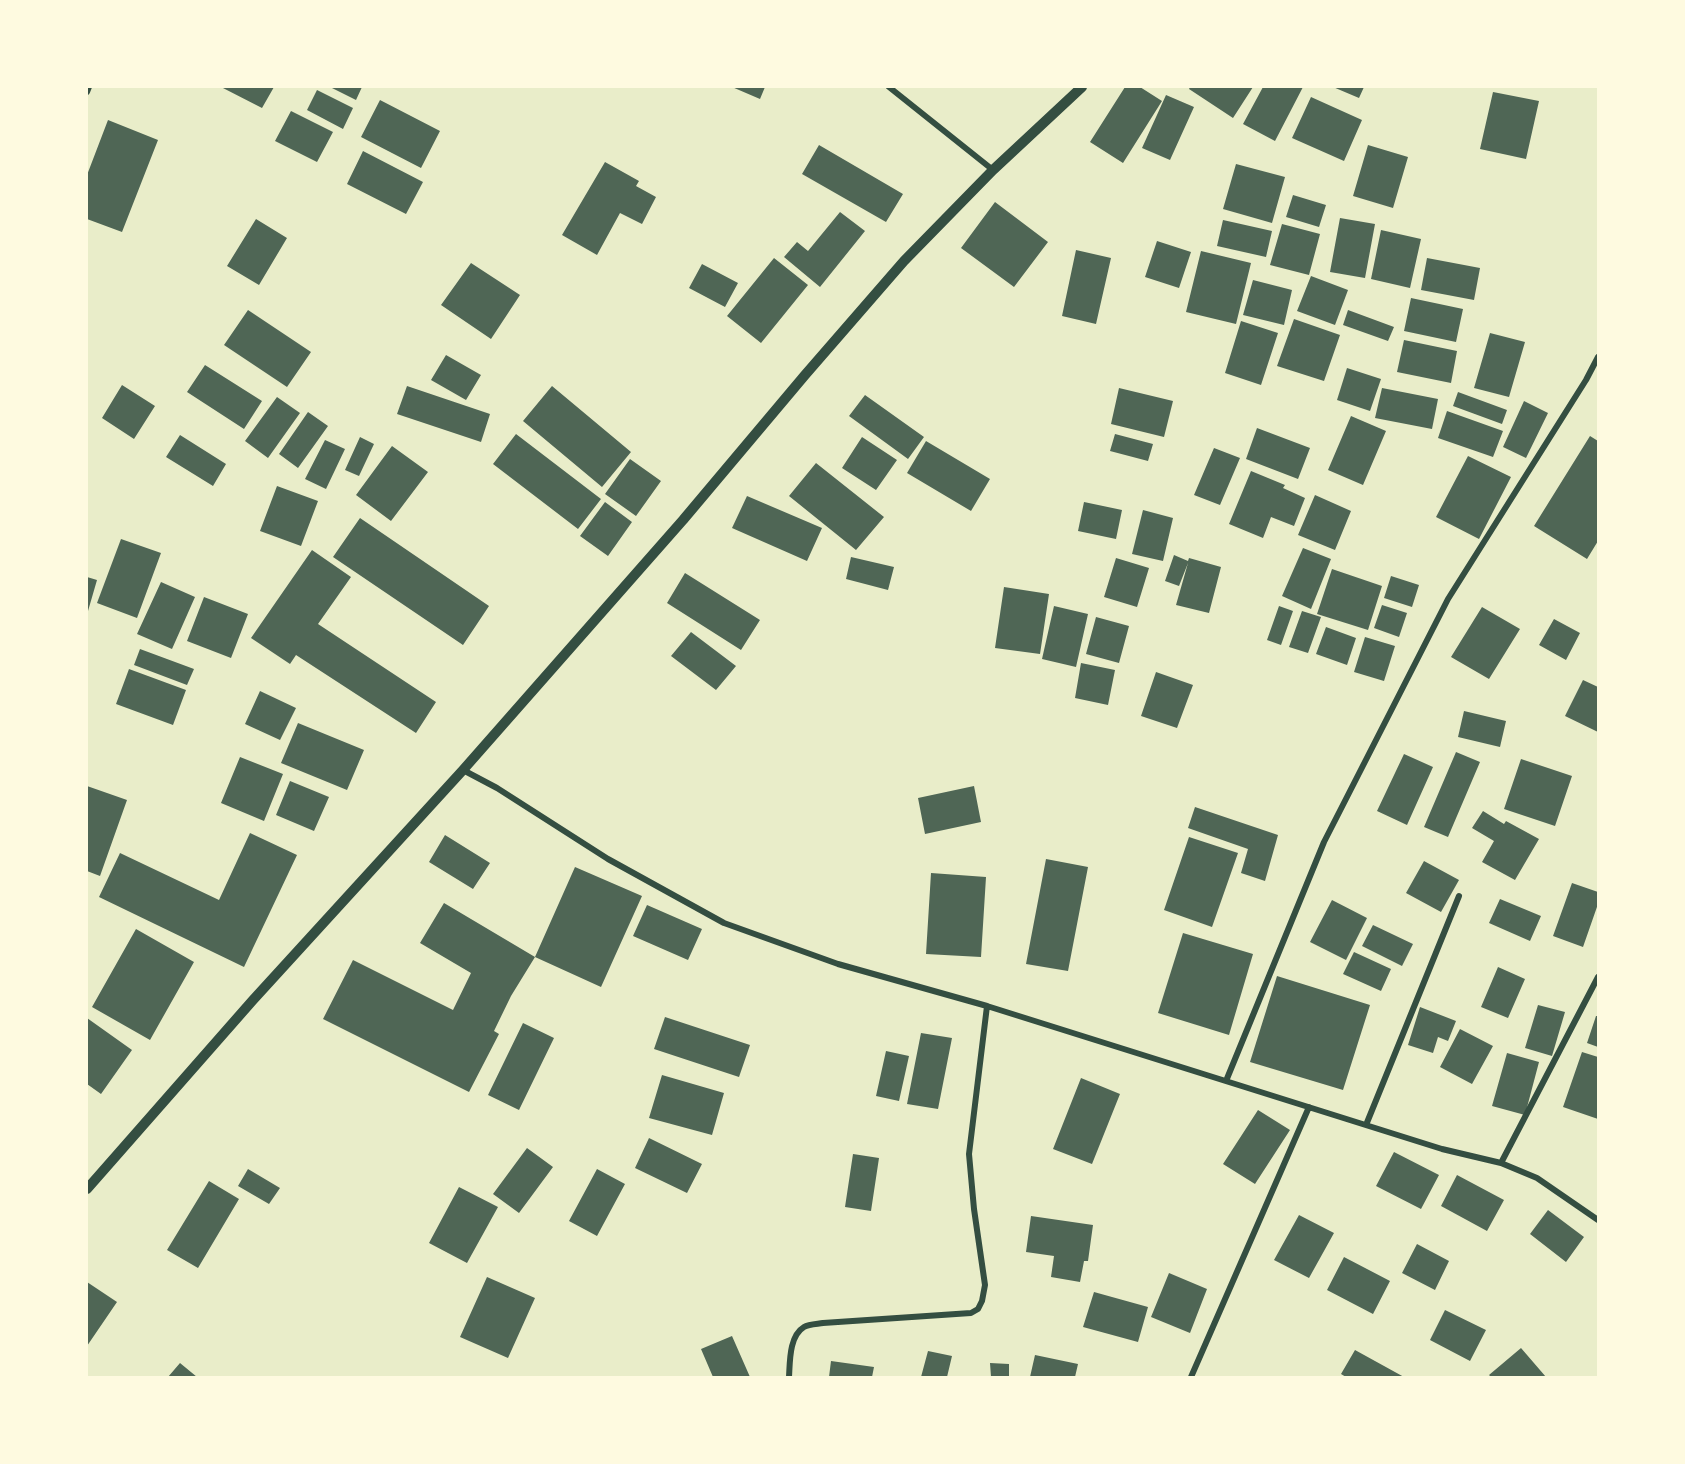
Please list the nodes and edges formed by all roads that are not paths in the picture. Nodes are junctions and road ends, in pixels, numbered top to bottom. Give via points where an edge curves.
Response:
1 (89, 87) edge
2 (889, 87) edge
3 (1082, 87) edge
4 (87, 92) edge
5 (993, 170) junction
6 (1598, 357) edge
7 (463, 770) junction
8 (1459, 896) dead end
9 (1598, 977) edge
10 (987, 1006) junction
11 (1226, 1081) junction
12 (1310, 1107) junction
13 (1366, 1125) junction
14 (1501, 1163) junction
15 (87, 1189) edge
16 (1598, 1220) edge
17 (789, 1377) edge
18 (1191, 1377) edge

1 - 4 street
2 - 5 street
3 - 5 street
5 - 7 street via 904,261
6 - 11 street via 1448,599 1324,842
7 - 10 street via 608,859 724,923 838,964
7 - 15 street
8 - 13 street
9 - 14 street
10 - 11 street
10 - 17 street via 969,1154 985,1285 978,1309 971,1313 804,1327 795,1336
11 - 12 street
12 - 13 street
12 - 18 street
13 - 14 street
14 - 16 street via 1537,1178

